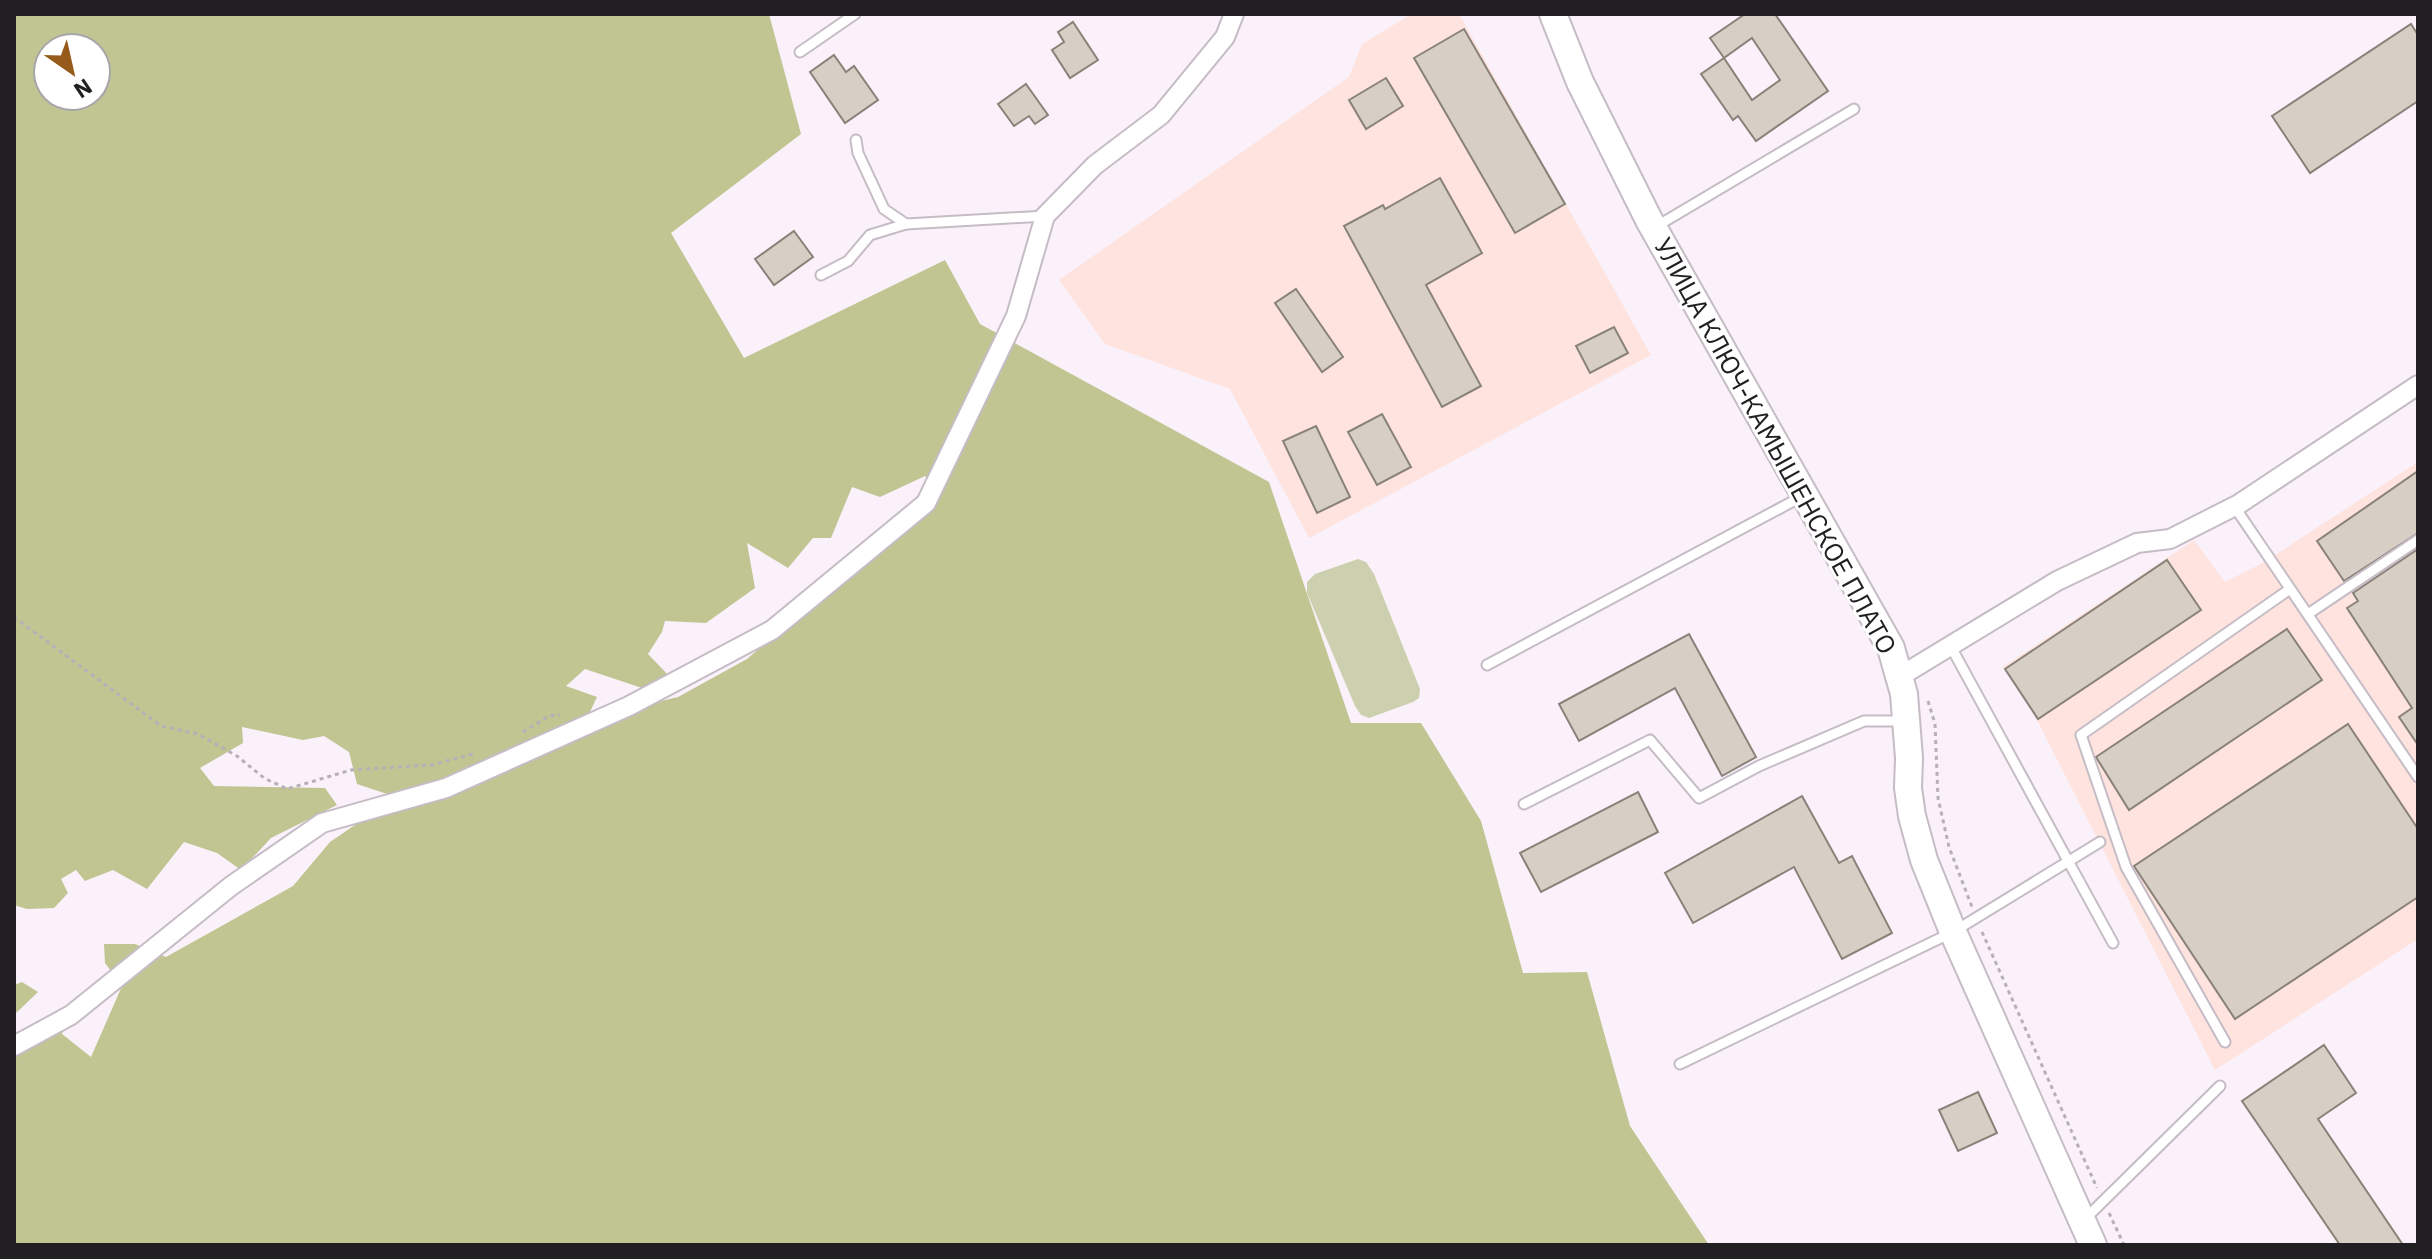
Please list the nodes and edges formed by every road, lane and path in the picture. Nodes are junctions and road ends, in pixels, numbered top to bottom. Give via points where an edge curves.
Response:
1 (855, 14) edge
2 (1234, 14) edge
3 (1553, 14) edge
4 (800, 52) dead end
5 (1854, 109) dead end
6 (856, 140) dead end
7 (1045, 216) junction
8 (906, 224) junction
9 (1654, 228) junction
10 (821, 275) dead end
11 (2418, 385) edge
12 (1804, 495) junction
13 (2234, 506) junction
14 (2418, 540) edge
15 (2290, 589) junction
16 (2308, 614) junction
17 (14, 617) edge
18 (1951, 647) junction
19 (1487, 665) dead end
20 (1899, 677) junction
21 (563, 715) dead end
22 (1907, 721) junction
23 (522, 732) dead end
24 (484, 751) dead end
25 (2418, 777) edge
26 (1524, 804) dead end
27 (2100, 842) dead end
28 (2068, 861) junction
29 (1953, 932) junction
30 (2113, 943) dead end
31 (2225, 1042) dead end
32 (14, 1046) edge
33 (1680, 1064) dead end
34 (2220, 1086) dead end
35 (2088, 1233) edge

1 - 4 lane
2 - 7 street via 1225,37 1161,115 1095,165
3 - 9 main road, УЛИЦА КЛЮЧ-КАМЫШЕНСКОЕ ПЛАТО via 1580,82
5 - 9 lane
6 - 8 lane via 884,209
7 - 8 lane
7 - 32 street via 1016,316 926,503 772,630 629,706 446,788 322,823 231,886 71,1015
8 - 10 lane via 870,235 848,261
9 - 12 main road, УЛИЦА КЛЮЧ-КАМЫШЕНСКОЕ ПЛАТО
11 - 13 street
12 - 19 lane
12 - 20 main road, УЛИЦА КЛЮЧ-КАМЫШЕНСКОЕ ПЛАТО via 1891,648
13 - 15 lane
13 - 18 street via 2170,539 2137,543 2057,581
14 - 16 lane
15 - 16 lane
15 - 31 lane via 2081,735 2126,867
16 - 25 lane
17 - 24 path via 161,726 198,734 287,789 351,770 431,765
18 - 20 street
18 - 28 lane
20 - 22 main road, УЛИЦА КЛЮЧ-КАМЫШЕНСКОЕ ПЛАТО
21 - 23 path via 549,716
22 - 26 lane via 1864,721 1699,798 1650,740
22 - 29 main road, УЛИЦА КЛЮЧ-КАМЫШЕНСКОЕ ПЛАТО via 1912,816
27 - 28 lane
28 - 29 lane
28 - 30 lane
29 - 33 lane
29 - 35 main road, УЛИЦА КЛЮЧ-КАМЫШЕНСКОЕ ПЛАТО
34 - 35 lane

